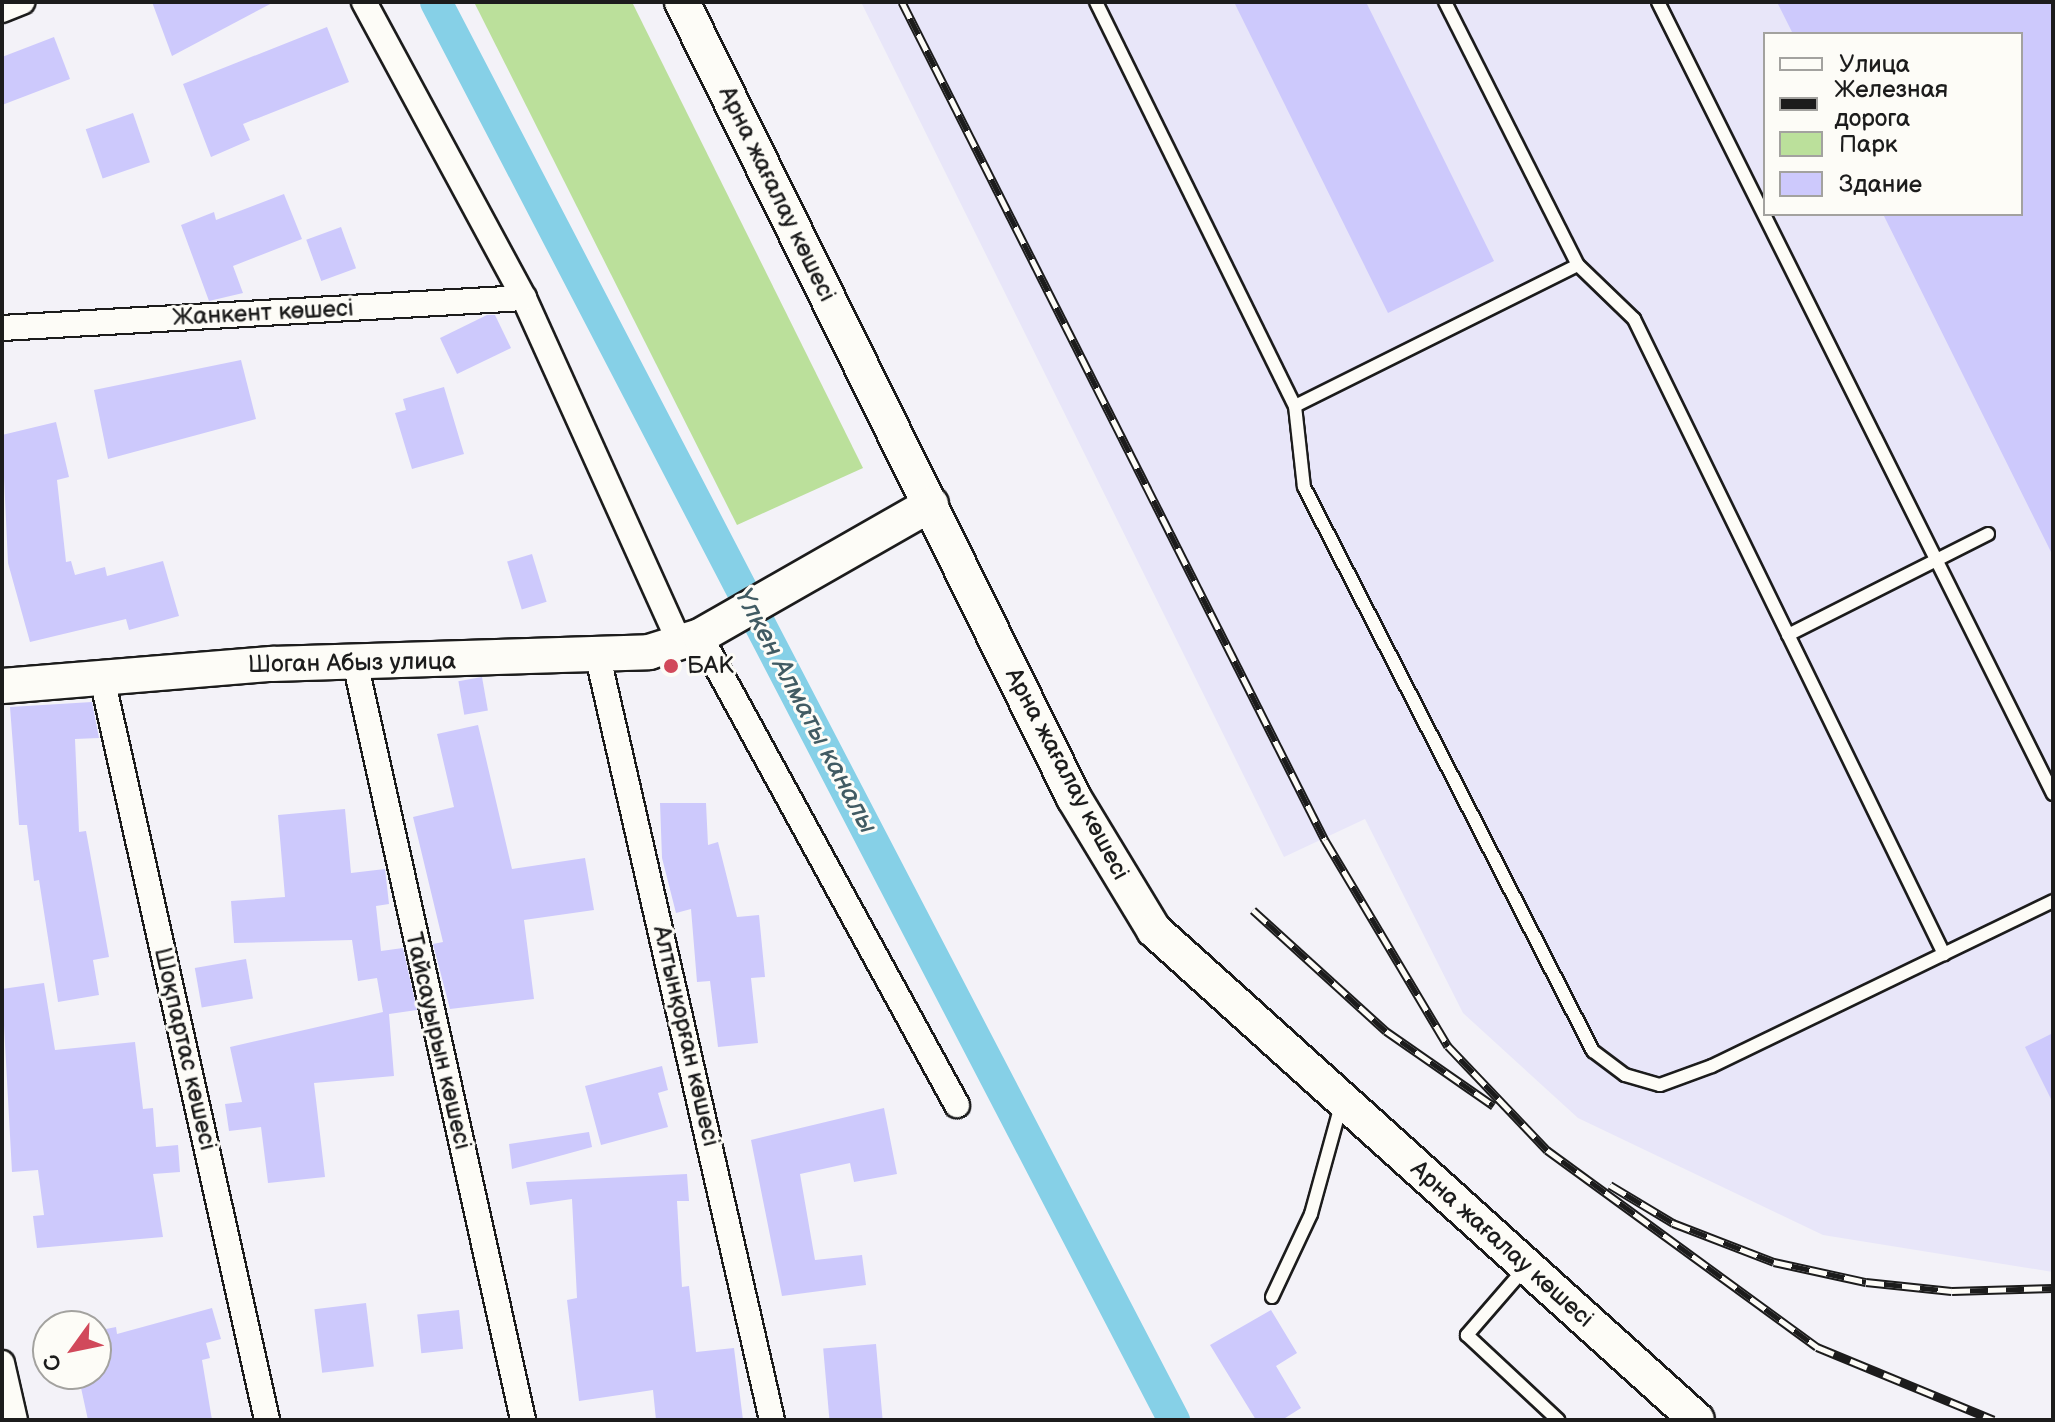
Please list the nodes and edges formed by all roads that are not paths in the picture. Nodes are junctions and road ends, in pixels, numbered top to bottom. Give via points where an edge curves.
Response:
1 (22, 2) edge
2 (364, 2) edge
3 (682, 2) edge
4 (1096, 2) edge
5 (1445, 2) edge
6 (1658, 2) edge
7 (2, 10) edge
8 (1763, 212) edge
9 (1765, 216) edge
10 (1578, 265) junction
11 (524, 298) junction
12 (2, 328) edge
13 (1295, 406) junction
14 (931, 504) junction
15 (1988, 534) dead end
16 (1937, 561) junction
17 (1788, 635) junction
18 (690, 639) junction
19 (597, 653) junction
20 (355, 662) junction
21 (102, 678) junction
22 (2, 686) edge
23 (2053, 794) edge
24 (2053, 901) edge
25 (1944, 954) junction
26 (1343, 1098) junction
27 (957, 1105) dead end
28 (1526, 1267) junction
29 (1272, 1297) dead end
30 (2, 1363) edge
31 (15, 1420) edge
32 (267, 1420) edge
33 (523, 1420) edge
34 (772, 1420) edge
35 (1558, 1420) edge
36 (1697, 1420) edge

1 - 7 street
2 - 11 street
3 - 14 street, Арна жағалау көшесі
4 - 13 lane
5 - 10 lane
6 - 8 lane
9 - 16 lane
10 - 13 lane
10 - 17 lane via 1634,319
11 - 12 street, Жанкент көшесі
11 - 18 street
13 - 25 lane via 1304,487 1593,1051 1625,1075 1660,1085 1712,1066
14 - 18 street, Шоган Абыз улица via 813,575
14 - 26 street, Арна жағалау көшесі via 1074,798 1154,930
15 - 16 lane
16 - 17 lane
16 - 23 lane
17 - 25 lane
18 - 19 street, Шоган Абыз улица via 649,652
18 - 27 street
19 - 20 street, Шоган Абыз улица
19 - 34 street, Алтынқорған көшесі
20 - 21 street, Шоган Абыз улица
20 - 33 street, Тайсауырын көшесі
21 - 22 street, Шоган Абыз улица
21 - 32 street, Шоқпартас көшесі
24 - 25 lane
26 - 28 street, Арна жағалау көшесі
26 - 29 lane via 1311,1214
28 - 35 lane via 1467,1335
28 - 36 street, Арна жағалау көшесі
30 - 31 street

